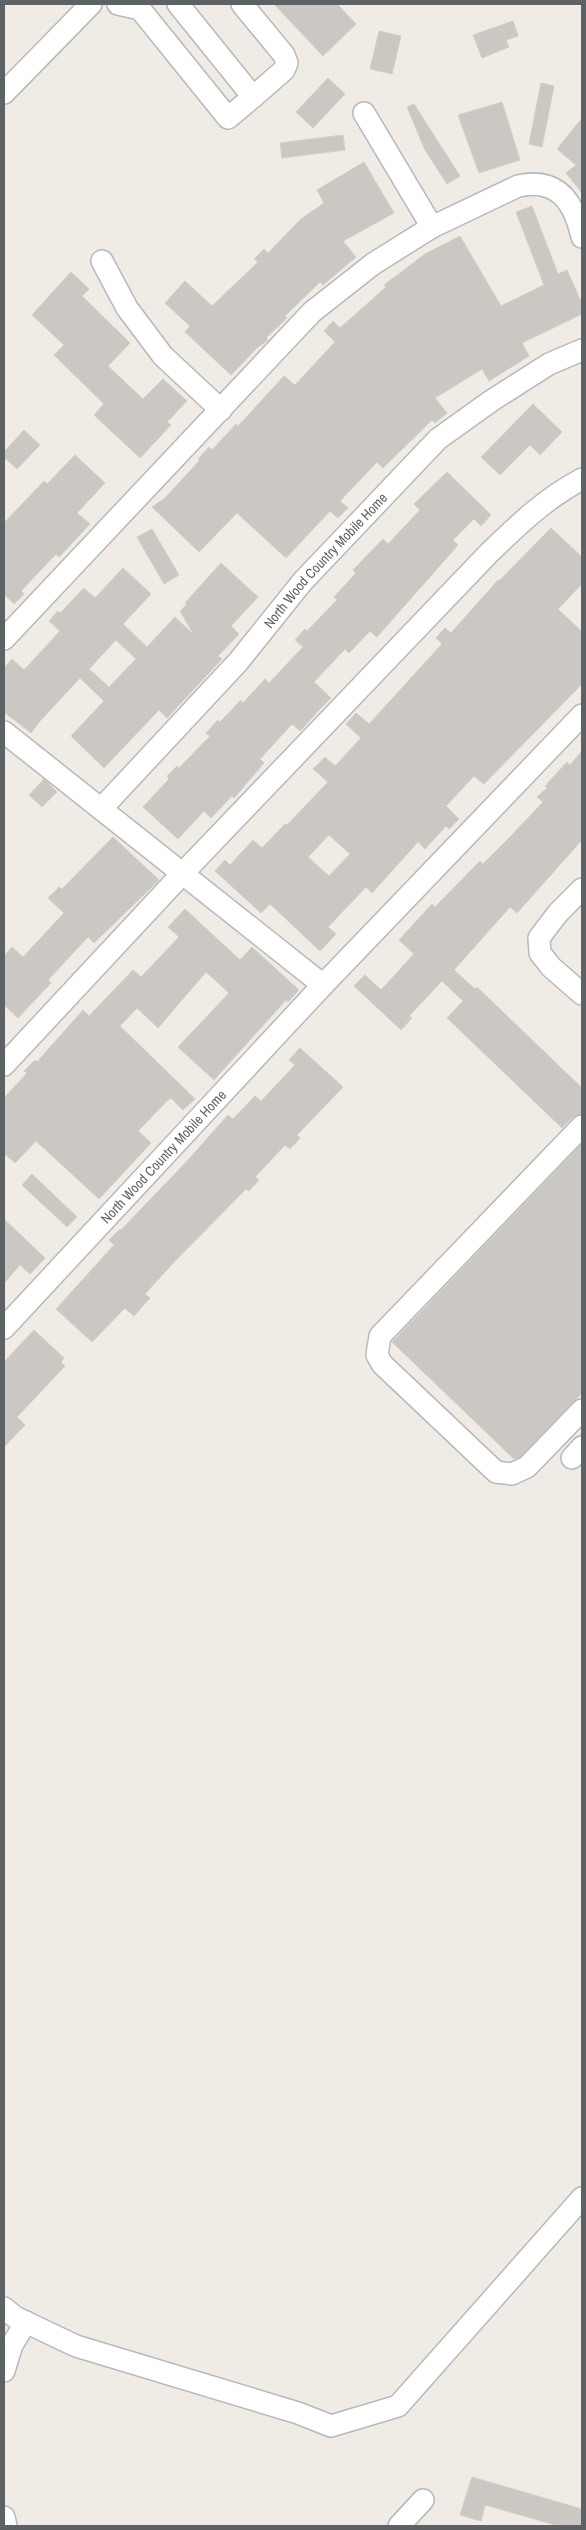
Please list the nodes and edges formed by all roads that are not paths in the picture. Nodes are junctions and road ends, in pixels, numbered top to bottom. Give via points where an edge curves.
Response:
1 (91, 4) edge
2 (118, 4) edge
3 (178, 4) edge
4 (242, 4) edge
5 (4, 93) edge
6 (253, 97) junction
7 (364, 113) dead end
8 (432, 227) junction
9 (582, 237) edge
10 (102, 262) dead end
11 (582, 350) edge
12 (221, 410) junction
13 (582, 479) edge
14 (4, 639) edge
15 (582, 714) edge
16 (5, 735) edge
17 (102, 809) junction
18 (182, 874) junction
19 (582, 889) edge
20 (323, 985) junction
21 (582, 994) edge
22 (4, 1065) edge
23 (582, 1126) edge
24 (4, 1328) edge
25 (582, 1410) edge
26 (582, 2198) edge
27 (4, 2308) edge
28 (26, 2322) junction
29 (4, 2371) edge
30 (423, 2500) dead end
31 (4, 2517) edge
32 (6, 2526) edge
33 (400, 2526) edge

1 - 5 street
2 - 6 street via 140,9 228,118
3 - 6 street
4 - 6 street via 284,55 286,63 284,70
7 - 8 street
8 - 9 street via 533,182 553,188 572,206
8 - 12 street via 373,264 312,312
10 - 12 street via 127,308 163,356
11 - 17 street, North Wood Country Mobile Home via 549,364 491,400 438,439 303,581 238,662
12 - 14 street
13 - 18 street via 533,510 490,552
15 - 20 street, North Wood Country Mobile Home
16 - 17 street
17 - 18 street
18 - 20 street
18 - 22 street
19 - 21 street via 539,938 540,953
20 - 24 street, North Wood Country Mobile Home
23 - 25 street via 380,1336 377,1355 382,1364 496,1472 512,1474 527,1467
26 - 28 street via 398,2406 332,2426 76,2346
27 - 28 street
28 - 29 street via 12,2345
30 - 33 street
31 - 32 street

